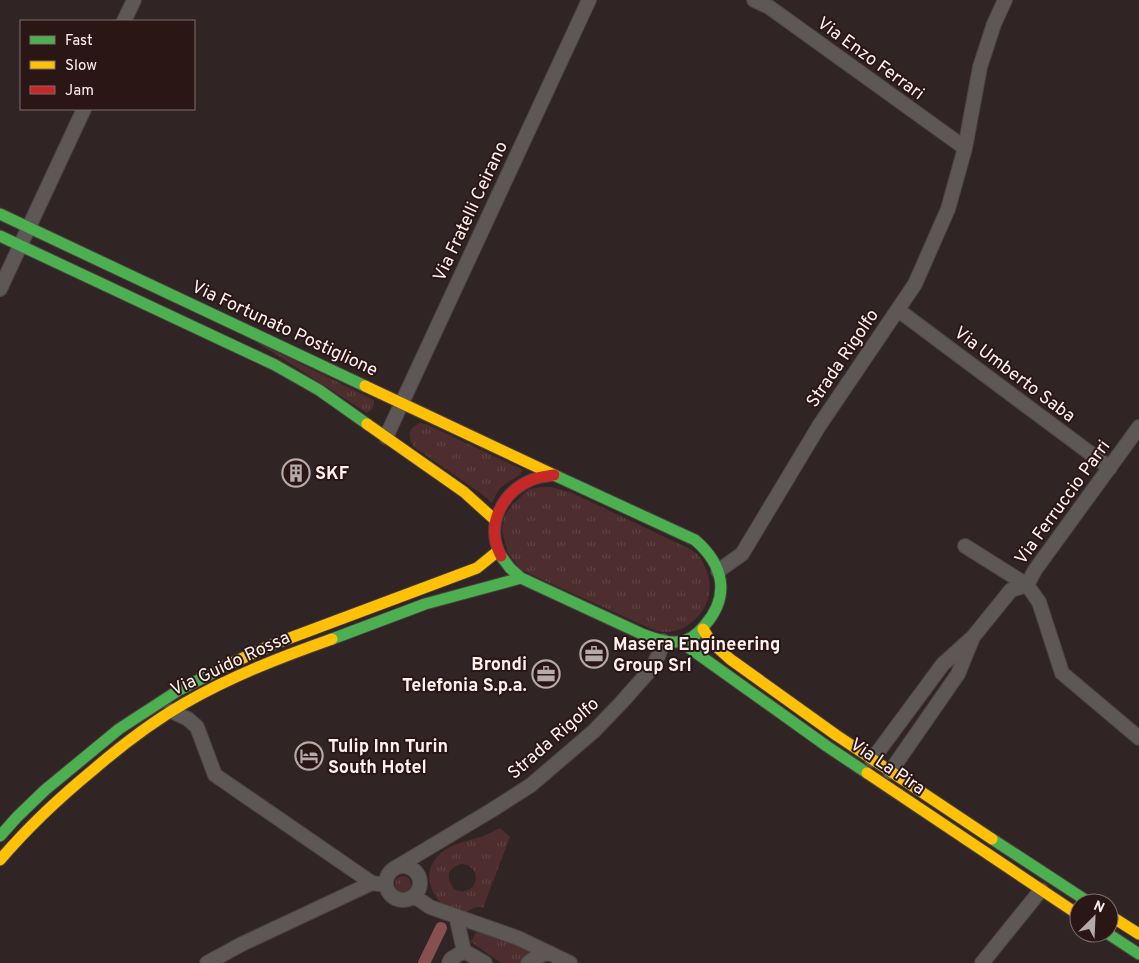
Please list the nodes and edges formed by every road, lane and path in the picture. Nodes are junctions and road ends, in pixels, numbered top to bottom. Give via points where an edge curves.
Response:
1 (134, 0) edge
2 (589, 0) edge
3 (754, 0) edge
4 (1005, 0) edge
5 (124, 20) edge
6 (84, 110) edge
7 (965, 148) junction
8 (0, 214) edge
9 (28, 227) junction
10 (0, 236) edge
11 (20, 245) junction
12 (0, 289) edge
13 (898, 310) junction
14 (253, 333) junction
15 (246, 351) junction
16 (402, 403) junction
17 (1139, 428) edge
18 (386, 437) junction
19 (1110, 468) junction
20 (554, 476) junction
21 (495, 520) junction
22 (965, 546) dead end
23 (498, 551) junction
24 (718, 571) junction
25 (520, 578) junction
26 (1027, 586) junction
27 (702, 629) junction
28 (973, 637) junction
29 (664, 641) junction
30 (681, 642) junction
31 (918, 698) junction
32 (934, 709) junction
33 (171, 711) junction
34 (1139, 738) edge
35 (872, 760) junction
36 (890, 772) junction
37 (0, 836) edge
38 (442, 839) junction
39 (0, 860) edge
40 (395, 868) junction
41 (419, 880) junction
42 (379, 884) junction
43 (1041, 890) junction
44 (1075, 893) edge
45 (414, 896) junction
46 (1069, 908) edge
47 (456, 916) junction
48 (1119, 921) edge
49 (1139, 934) edge
50 (1119, 941) edge
51 (464, 951) junction
52 (550, 953) junction
53 (1139, 954) edge
54 (207, 963) edge
55 (449, 963) edge
56 (485, 963) edge
57 (528, 963) edge
58 (570, 963) edge
59 (982, 963) edge

1 - 5 street
2 - 16 street, Via Fratelli Ceirano
3 - 7 street, Via Enzo Ferrari via 769,7
4 - 7 street, Strada Rigolfo via 980,67
6 - 9 street
7 - 13 street, Strada Rigolfo via 948,209 915,284
8 - 9 street, Via Fortunato Postiglione
9 - 11 street
9 - 14 street, Via Fortunato Postiglione
10 - 11 street
11 - 12 street
11 - 15 street
13 - 19 street, Via Umberto Saba
13 - 24 street, Strada Rigolfo via 819,426 742,554
14 - 15 street
14 - 16 street, Via Fortunato Postiglione
15 - 18 street via 319,390
16 - 18 street, Via Fratelli Ceirano
16 - 20 street, Via Fortunato Postiglione
17 - 19 street, Via Ferruccio Parri
18 - 21 street via 464,492
19 - 26 street, Via Ferruccio Parri via 1035,570
20 - 21 street via 530,480 513,492 501,505
20 - 24 street, Via Fortunato Postiglione via 695,540 711,554
21 - 23 street
22 - 26 street
23 - 25 street
23 - 37 street, Via Guido Rossa via 477,568 246,655 193,681 124,724 48,786
24 - 27 street via 721,595 712,618
25 - 29 street
25 - 33 street, Via Guido Rossa via 424,605 279,658
26 - 28 street, Via Ferruccio Parri via 1011,590
26 - 34 street via 1039,602 1062,673
27 - 30 street
27 - 35 street, Via La Pira via 730,659
28 - 31 street via 943,664
28 - 32 street via 958,674
29 - 30 street
29 - 38 street, Strada Rigolfo via 652,668 594,731 531,785
30 - 43 street, Via La Pira via 828,747
31 - 32 street
31 - 35 street
32 - 36 street
33 - 39 street, Via Guido Rossa via 132,737 58,798
33 - 42 street via 197,727 215,775
35 - 36 street, Via La Pira
36 - 44 street, Via La Pira
38 - 40 street, Strada Rigolfo
38 - 41 street, Strada Rigolfo via 424,862
40 - 41 street via 410,868
40 - 42 street
41 - 45 street via 419,889
42 - 45 street via 394,898 404,900
42 - 54 street via 242,944
43 - 46 street, Via La Pira
43 - 59 street
45 - 47 street via 430,907
47 - 51 street
47 - 52 street
48 - 49 street
50 - 53 street
51 - 55 street
51 - 56 street
52 - 57 street
52 - 58 street

